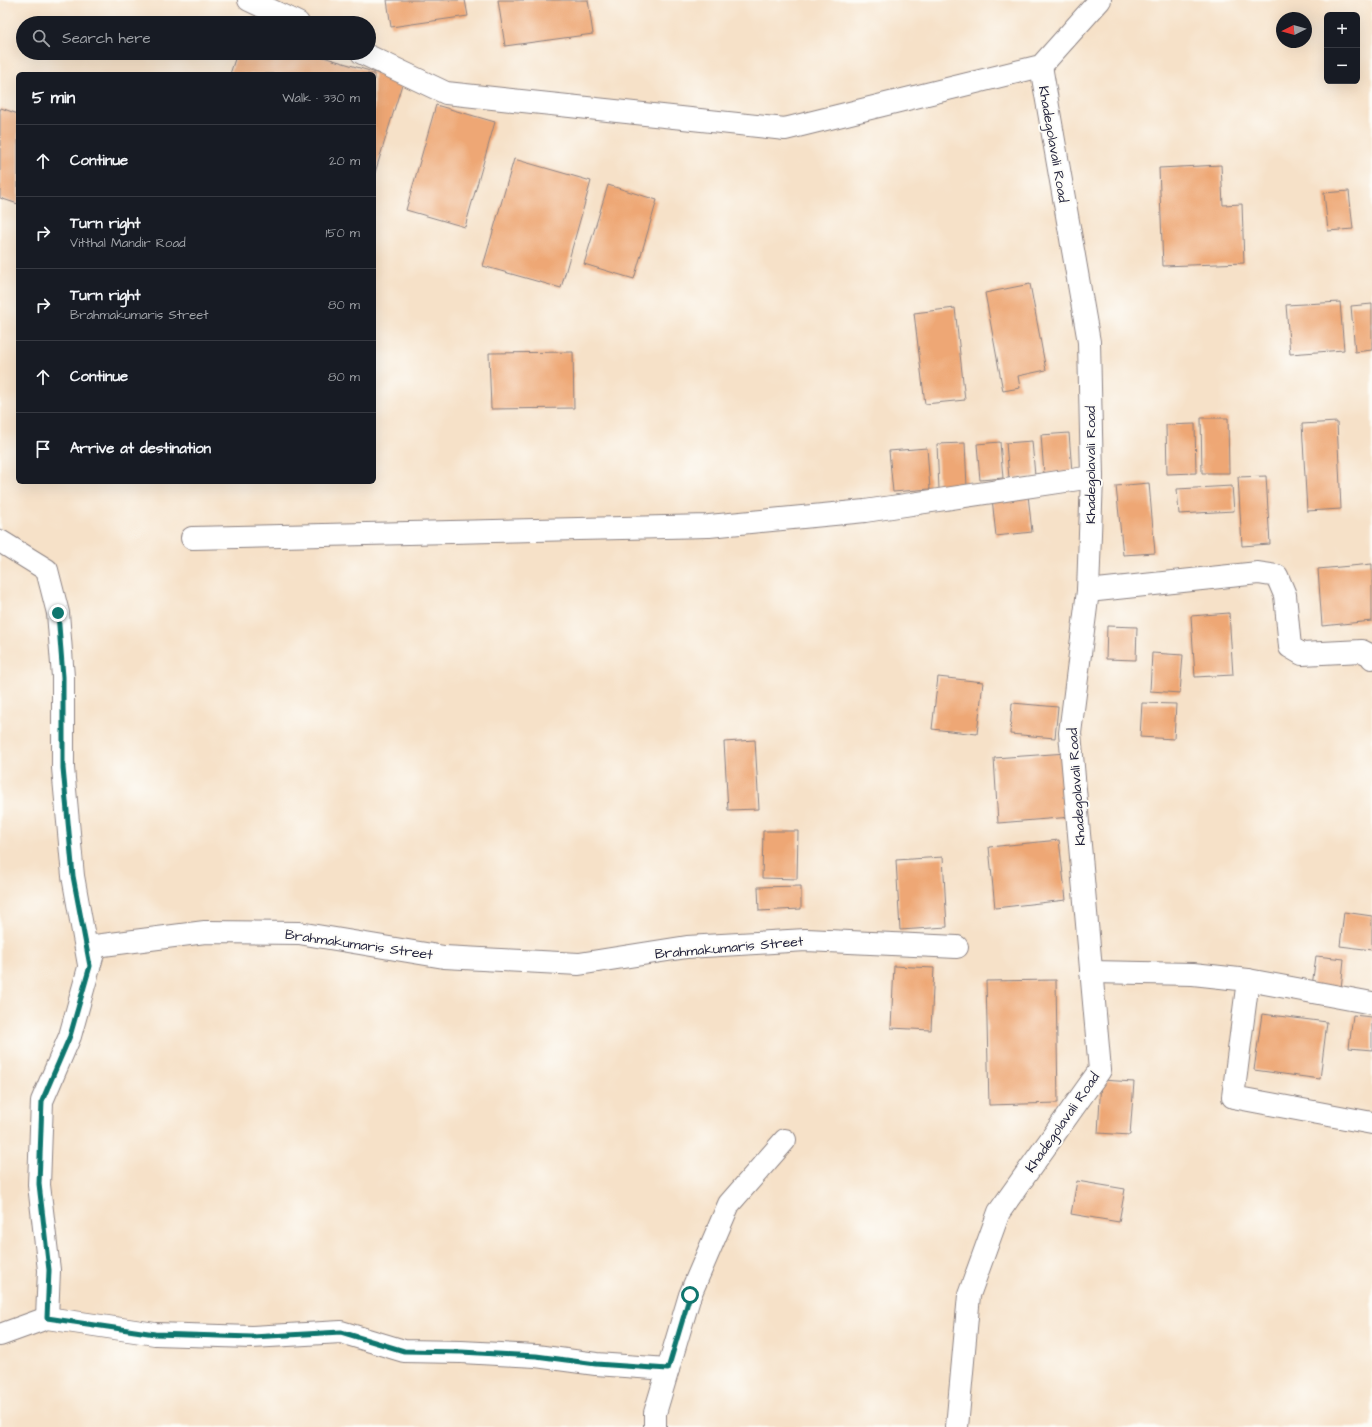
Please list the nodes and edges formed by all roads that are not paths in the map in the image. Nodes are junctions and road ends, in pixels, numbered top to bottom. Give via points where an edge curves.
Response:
1 (249, 0) edge
2 (1100, 0) edge
3 (283, 16) edge
4 (376, 60) edge
5 (1041, 66) junction
6 (1092, 477) junction
7 (192, 538) dead end
8 (0, 541) edge
9 (1088, 591) junction
10 (1372, 658) edge
11 (957, 947) dead end
12 (90, 966) junction
13 (1091, 972) junction
14 (1248, 980) junction
15 (1372, 1003) edge
16 (1372, 1124) edge
17 (784, 1140) dead end
18 (47, 1318) junction
19 (0, 1335) edge
20 (668, 1369) junction
21 (655, 1427) edge
22 (957, 1427) edge

1 - 3 street
2 - 5 street
4 - 5 street via 446,93 785,129
5 - 6 street, Khadegolavali Road via 1089,342
6 - 7 street via 865,511 709,526
6 - 9 street, Khadegolavali Road
8 - 12 street via 47,570 58,613 63,677 63,768 73,876
9 - 10 street via 1258,573 1277,576 1285,595 1290,647 1302,654 1362,651
9 - 13 street, Khadegolavali Road via 1070,733
11 - 12 street, Brahmakumaris Street via 806,940 687,947 579,964 444,957 299,933 206,932 95,946
12 - 18 street, Brahmakumaris Street via 70,1036 42,1101 39,1184 49,1270
13 - 14 street via 1193,974
13 - 22 street, Khadegolavali Road via 1100,1070 1000,1212 969,1294
14 - 15 street
14 - 16 street via 1233,1097
17 - 20 street via 729,1204 690,1295
18 - 19 street
18 - 20 street via 155,1334 252,1337 341,1332 404,1351 536,1356 596,1364
20 - 21 street via 655,1413

